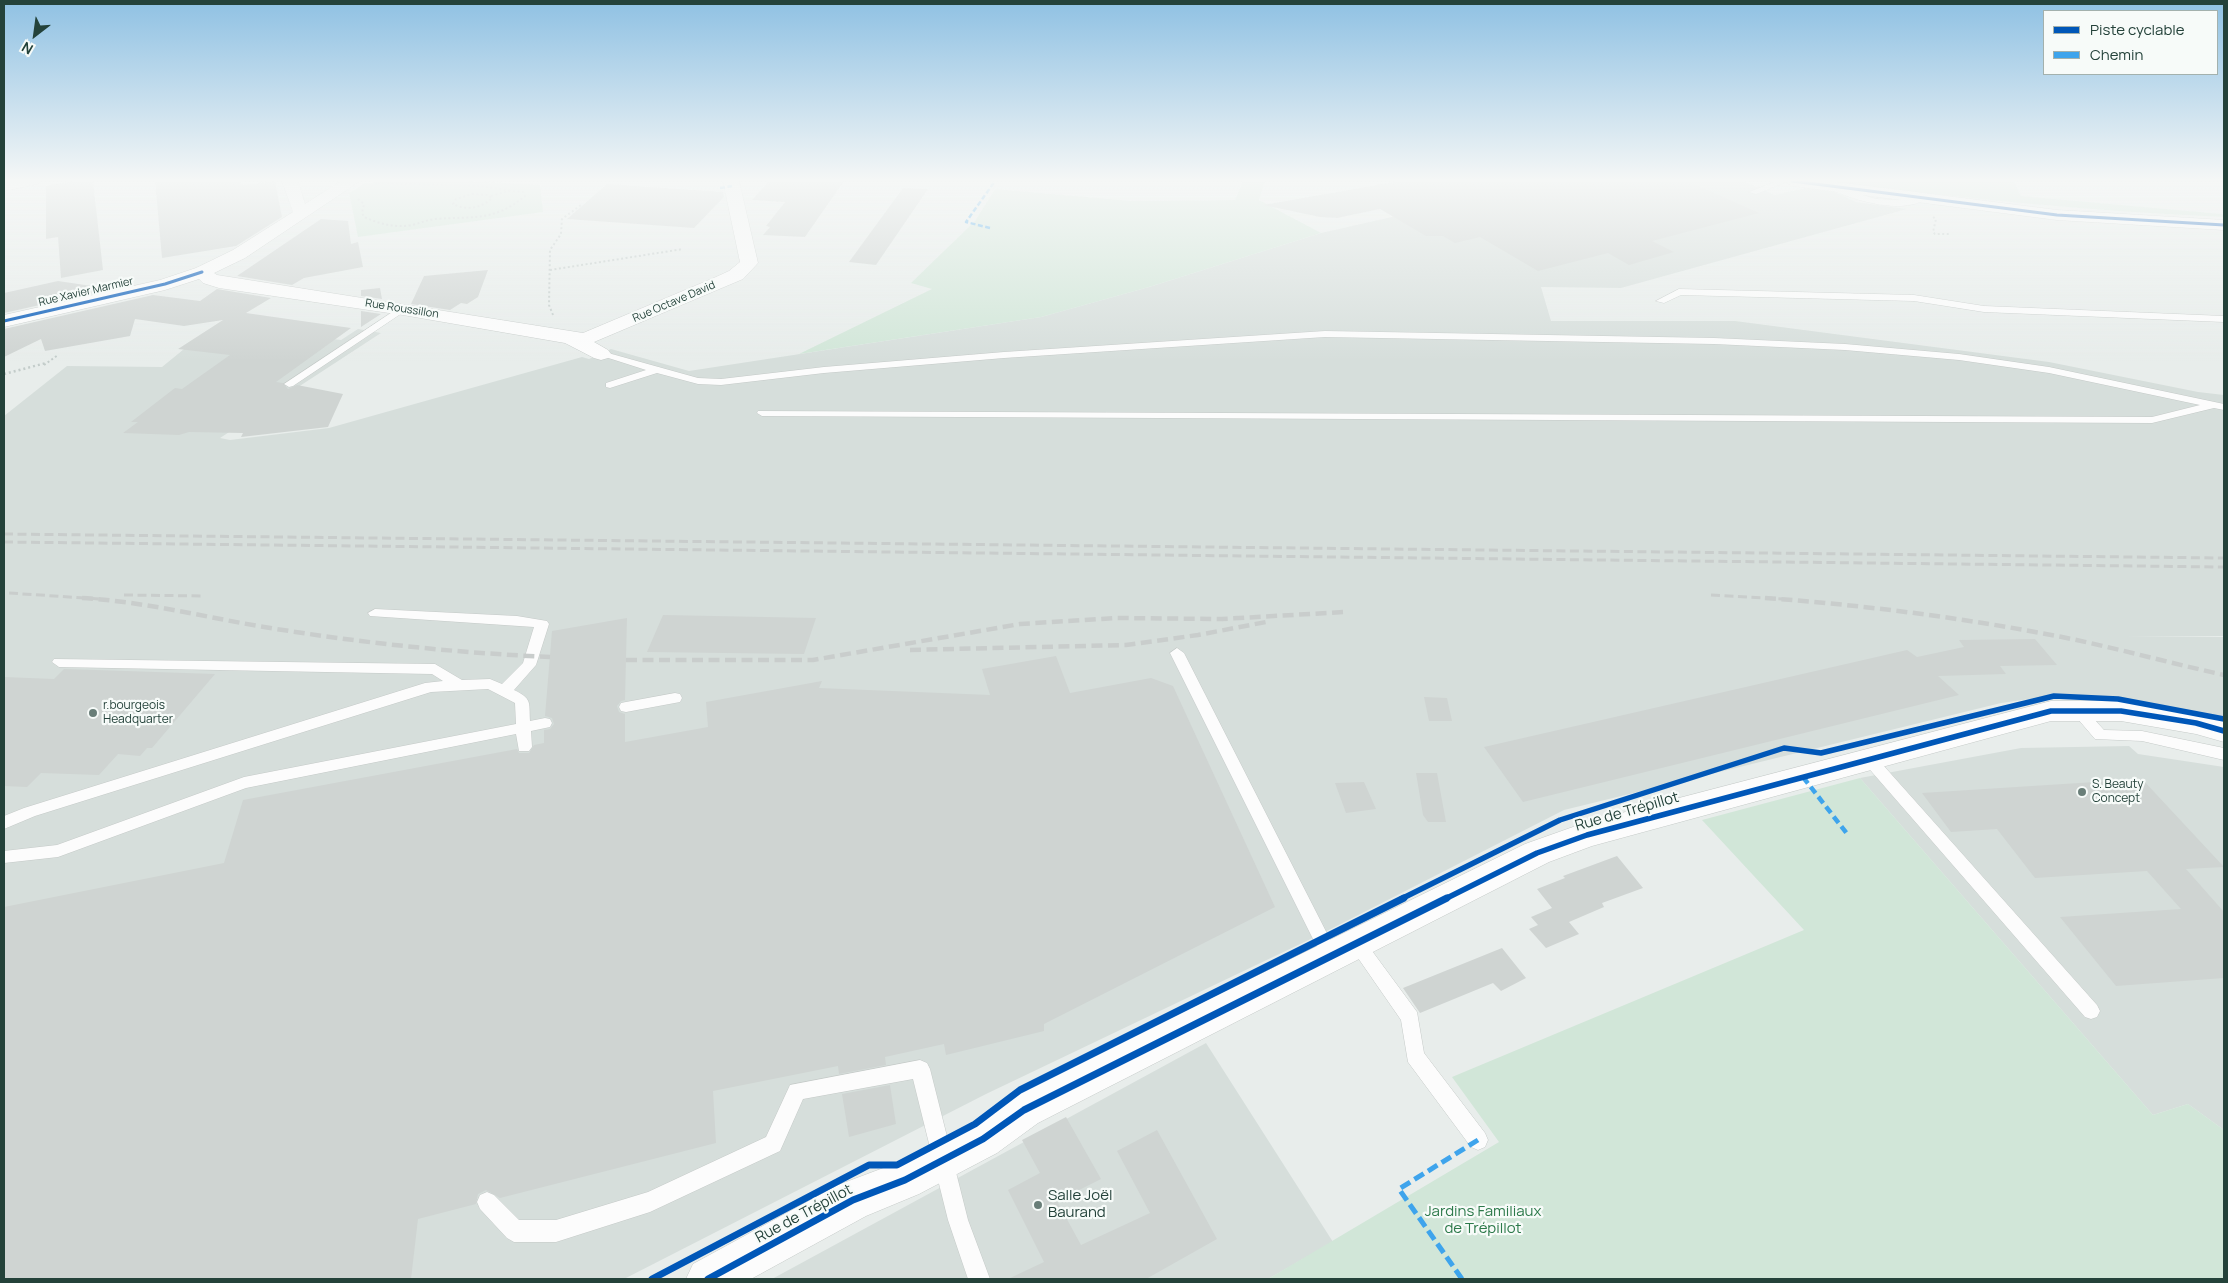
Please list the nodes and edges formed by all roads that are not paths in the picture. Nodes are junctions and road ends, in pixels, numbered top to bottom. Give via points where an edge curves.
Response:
1 (259, 241) edge
2 (744, 241) edge
3 (202, 272) junction
4 (1660, 301) dead end
5 (403, 309) junction
6 (2224, 319) edge
7 (4, 321) edge
8 (571, 338) junction
9 (601, 354) junction
10 (653, 371) junction
11 (682, 377) junction
12 (289, 384) dead end
13 (610, 385) dead end
14 (2219, 406) edge
15 (762, 413) dead end
16 (375, 613) dead end
17 (1177, 653) dead end
18 (58, 662) dead end
19 (459, 685) junction
20 (504, 691) junction
21 (675, 698) dead end
22 (626, 707) dead end
23 (2078, 711) junction
24 (545, 723) dead end
25 (524, 728) junction
26 (2224, 731) edge
27 (524, 747) dead end
28 (2224, 754) edge
29 (1870, 760) junction
30 (4, 823) edge
31 (4, 857) edge
32 (1344, 951) junction
33 (2091, 1011) dead end
34 (1478, 1140) dead end
35 (943, 1160) junction
36 (487, 1202) dead end
37 (708, 1279) edge
38 (979, 1279) edge

1 - 3 street, Rue Xavier Marmier
2 - 8 street, Rue Octave David via 749,264 736,275 600,334 584,339
3 - 5 street, Rue Roussillon via 210,280 219,282
3 - 7 street, Rue Xavier Marmier via 165,284
4 - 6 lane via 1679,292 1914,298 1984,309
5 - 8 street, Rue Roussillon
5 - 12 lane
8 - 9 street, Rue Roussillon
9 - 10 lane
9 - 11 lane
10 - 11 lane
10 - 13 lane
11 - 14 lane via 721,382 976,357 1324,334 1714,341 1845,347 1968,359 2049,370
14 - 15 lane via 2152,420
16 - 20 lane via 542,624 529,665
17 - 32 lane
18 - 19 lane via 435,669
19 - 20 lane via 490,684
19 - 30 lane via 430,687 30,812
20 - 25 lane via 522,700
21 - 22 lane
23 - 26 street, Rue de Trépillot via 2121,710
23 - 28 lane via 2100,735 2142,736
23 - 29 street, Rue de Trépillot via 2051,711
24 - 25 lane
25 - 27 lane
25 - 31 lane via 244,783 58,851
29 - 32 street, Rue de Trépillot via 1587,835 1537,853
29 - 33 lane
32 - 34 lane via 1410,1018 1415,1056
32 - 35 street, Rue de Trépillot via 1024,1110 983,1140
35 - 36 lane via 920,1069 797,1091 773,1144 650,1202 556,1231 514,1231
35 - 37 street, Rue de Trépillot via 905,1180 853,1200
35 - 38 lane via 958,1220

